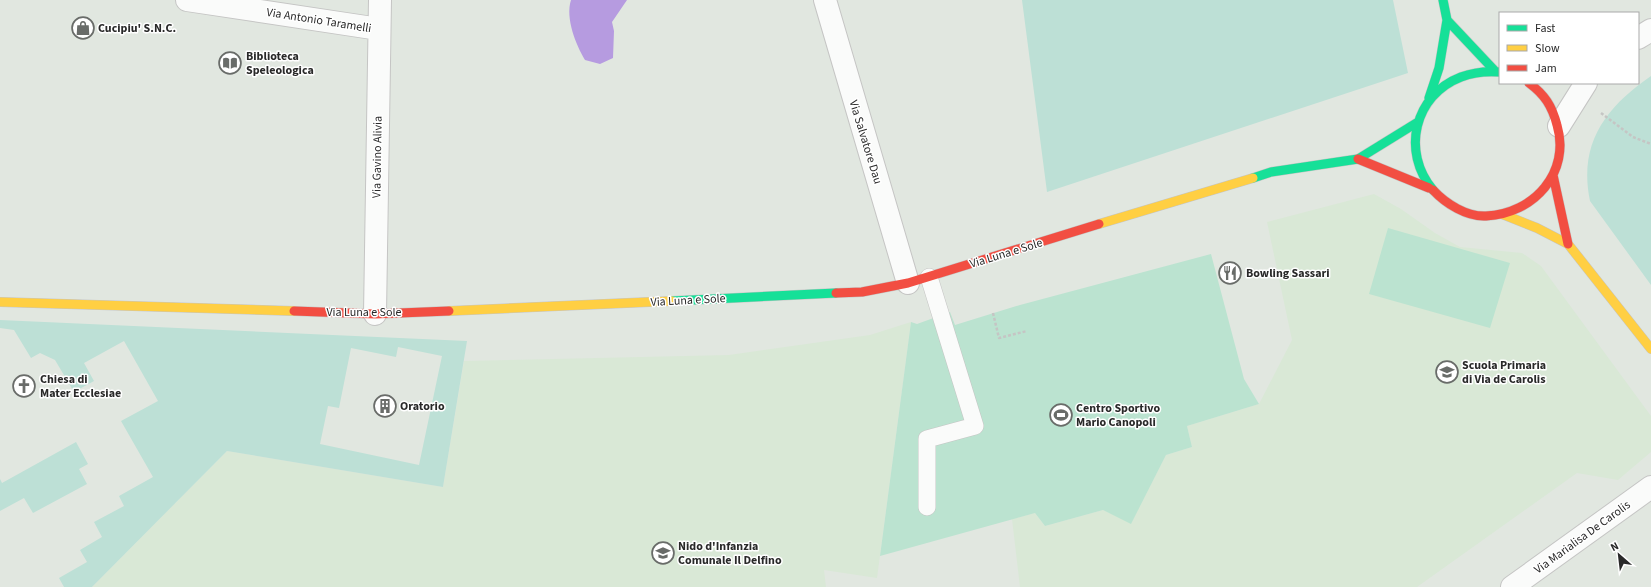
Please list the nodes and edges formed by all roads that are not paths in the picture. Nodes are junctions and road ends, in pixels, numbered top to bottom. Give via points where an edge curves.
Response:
1 (187, 0) edge
2 (380, 0) edge
3 (825, 0) edge
4 (1443, 0) edge
5 (1447, 20) junction
6 (379, 29) junction
7 (1651, 30) edge
8 (1639, 37) edge
9 (1498, 72) edge
10 (1531, 84) edge
11 (1585, 84) edge
12 (1428, 102) junction
13 (1418, 122) junction
14 (1559, 126) junction
15 (1358, 159) junction
16 (1553, 175) junction
17 (1429, 188) junction
18 (1502, 214) junction
19 (1568, 244) junction
20 (929, 277) junction
21 (908, 283) junction
22 (0, 302) edge
23 (375, 314) junction
24 (1651, 349) edge
25 (1651, 488) edge
26 (927, 507) dead end
27 (1512, 587) edge

1 - 6 street, Via Antonio Taramelli
2 - 6 street, Via Gavino Alivia
3 - 21 street, Via Salvatore Dau
4 - 5 street
5 - 9 street
5 - 12 street via 1439,68
6 - 23 street, Via Gavino Alivia
7 - 8 street
9 - 12 street via 1487,70 1463,74 1443,85
10 - 14 street via 1548,101
11 - 14 street
12 - 13 street
13 - 15 street, Via Luna e Sole
13 - 17 street via 1414,144 1418,167
14 - 16 street via 1562,143 1558,165
15 - 17 street
15 - 20 street, Via Luna e Sole via 1271,172
16 - 18 street via 1533,202
16 - 19 street
17 - 18 street via 1446,204 1467,213 1490,216
18 - 19 street
19 - 24 street
20 - 21 street, Via Luna e Sole
20 - 26 lane via 975,426 927,439
21 - 23 street, Via Luna e Sole via 862,292
22 - 23 street, Via Luna e Sole
25 - 27 street, Via Marialisa De Carolis

